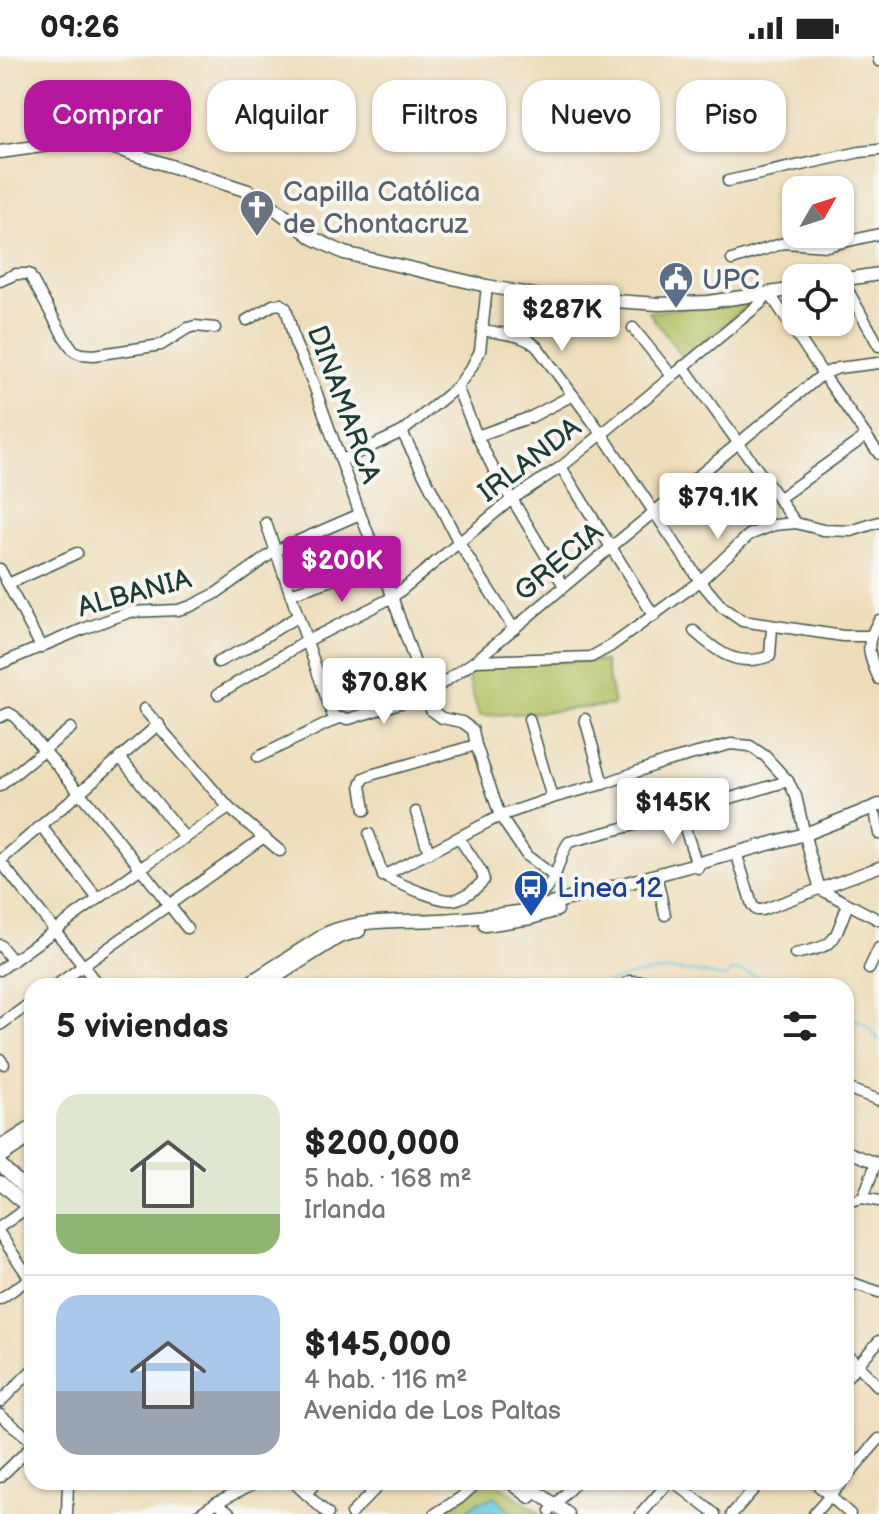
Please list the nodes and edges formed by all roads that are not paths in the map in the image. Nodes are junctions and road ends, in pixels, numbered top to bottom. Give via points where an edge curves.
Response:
1 (879, 150) edge
2 (0, 152) edge
3 (728, 181) dead end
4 (879, 234) edge
5 (732, 260) dead end
6 (879, 274) edge
7 (854, 278) edge
8 (0, 281) edge
9 (487, 286) junction
10 (782, 292) edge
11 (768, 294) junction
12 (854, 303) edge
13 (247, 320) dead end
14 (215, 328) dead end
15 (633, 328) dead end
16 (483, 330) junction
17 (879, 346) edge
18 (879, 363) edge
19 (683, 366) junction
20 (823, 374) junction
21 (672, 376) junction
22 (457, 387) junction
23 (573, 395) junction
24 (402, 432) junction
25 (602, 434) junction
26 (477, 436) junction
27 (866, 436) junction
28 (739, 442) junction
29 (879, 454) edge
30 (342, 460) junction
31 (561, 467) junction
32 (512, 499) junction
33 (778, 499) junction
34 (656, 512) junction
35 (360, 514) junction
36 (879, 522) edge
37 (266, 523) dead end
38 (796, 523) junction
39 (459, 543) junction
40 (610, 548) junction
41 (275, 551) junction
42 (77, 553) dead end
43 (381, 564) junction
44 (0, 569) edge
45 (700, 581) junction
46 (8, 584) junction
47 (564, 586) junction
48 (290, 594) junction
49 (393, 597) junction
50 (298, 616) junction
51 (654, 616) junction
52 (879, 620) edge
53 (772, 627) junction
54 (514, 629) junction
55 (694, 631) dead end
56 (870, 636) junction
57 (307, 641) junction
58 (41, 647) junction
59 (475, 661) junction
60 (218, 662) dead end
61 (0, 664) edge
62 (879, 679) edge
63 (218, 694) dead end
64 (425, 695) junction
65 (144, 709) dead end
66 (0, 717) edge
67 (339, 718) junction
68 (529, 719) dead end
69 (585, 719) dead end
70 (159, 724) junction
71 (71, 728) dead end
72 (476, 745) junction
73 (46, 751) junction
74 (120, 757) junction
75 (258, 757) dead end
76 (788, 781) junction
77 (603, 784) junction
78 (0, 786) edge
79 (80, 792) junction
80 (552, 798) junction
81 (229, 808) junction
82 (365, 810) dead end
83 (416, 812) dead end
84 (878, 812) edge
85 (680, 813) junction
86 (500, 816) junction
87 (41, 826) junction
88 (369, 834) dead end
89 (879, 834) edge
90 (264, 837) junction
91 (806, 837) junction
92 (185, 838) junction
93 (459, 838) junction
94 (280, 851) dead end
95 (429, 853) junction
96 (737, 855) junction
97 (0, 861) edge
98 (697, 866) junction
99 (879, 867) edge
100 (141, 868) junction
101 (383, 876) junction
102 (555, 877) junction
103 (657, 878) junction
104 (820, 889) junction
105 (98, 899) junction
106 (848, 904) junction
107 (169, 905) junction
108 (526, 915) junction
109 (665, 915) dead end
110 (879, 920) edge
111 (187, 928) dead end
112 (56, 931) junction
113 (0, 945) edge
114 (879, 948) edge
115 (795, 954) dead end
116 (13, 961) junction
117 (84, 965) junction
118 (869, 969) dead end
119 (0, 970) edge
120 (66, 978) edge
121 (93, 978) edge
122 (257, 978) edge
123 (275, 978) edge
124 (24, 1008) edge
125 (0, 1025) edge
126 (854, 1091) edge
127 (879, 1100) edge
128 (24, 1133) edge
129 (24, 1141) edge
130 (0, 1145) edge
131 (854, 1154) edge
132 (0, 1157) edge
133 (0, 1164) edge
134 (877, 1164) edge
135 (0, 1182) edge
136 (24, 1195) edge
137 (863, 1198) junction
138 (24, 1199) edge
139 (854, 1200) edge
140 (879, 1201) edge
141 (24, 1209) edge
142 (0, 1227) edge
143 (0, 1234) edge
144 (24, 1270) edge
145 (24, 1284) edge
146 (854, 1285) edge
147 (879, 1292) edge
148 (0, 1299) edge
149 (879, 1341) edge
150 (854, 1361) edge
151 (857, 1364) junction
152 (854, 1368) edge
153 (24, 1378) edge
154 (879, 1387) edge
155 (0, 1402) edge
156 (0, 1415) edge
157 (24, 1437) edge
158 (879, 1439) edge
159 (24, 1452) edge
160 (854, 1468) edge
161 (0, 1477) edge
162 (68, 1490) edge
163 (241, 1490) edge
164 (302, 1490) edge
165 (309, 1490) edge
166 (374, 1490) edge
167 (469, 1490) edge
168 (522, 1490) edge
169 (532, 1490) edge
170 (569, 1490) edge
171 (664, 1490) edge
172 (682, 1490) edge
173 (753, 1490) edge
174 (823, 1490) edge
175 (835, 1490) edge
176 (306, 1494) junction
177 (830, 1496) junction
178 (217, 1502) junction
179 (553, 1510) edge
180 (67, 1514) edge
181 (199, 1514) edge
182 (231, 1514) edge
183 (328, 1514) edge
184 (351, 1514) edge
185 (435, 1514) edge
186 (568, 1514) edge
187 (641, 1514) edge
188 (715, 1514) edge
189 (732, 1514) edge
190 (814, 1514) edge
191 (850, 1514) edge

1 - 3 street
2 - 9 main road via 77,141 114,147 248,191 313,238 344,253
4 - 5 street via 827,246 784,243
6 - 7 main road
8 - 14 street via 29,274 64,337 81,354 161,345 188,328
9 - 11 main road via 540,296 659,304
9 - 16 street
10 - 11 main road
11 - 19 street, IRLANDA
11 - 20 street
12 - 17 street
13 - 30 street, DINAMARCA via 273,305 286,308
15 - 21 street
16 - 22 street via 480,351
16 - 23 street via 532,341
18 - 20 street, GRECIA
19 - 21 street, IRLANDA
19 - 28 street
20 - 27 street
20 - 28 street, GRECIA
21 - 25 street, IRLANDA
22 - 24 street
22 - 26 street
23 - 25 street
23 - 26 street
24 - 30 street
24 - 39 street
25 - 31 street, IRLANDA
25 - 34 street
26 - 32 street
27 - 29 street
27 - 33 street
28 - 33 street
28 - 34 street, GRECIA
30 - 35 street, DINAMARCA
31 - 32 street, IRLANDA
31 - 40 street
32 - 39 street, IRLANDA
32 - 47 street
33 - 38 street
34 - 40 street, GRECIA
34 - 45 street
35 - 41 street, ALBANIA
35 - 43 street, DINAMARCA
36 - 38 street via 851,531
37 - 41 street
38 - 45 street via 749,535
39 - 49 street, IRLANDA
39 - 54 street
40 - 47 street, GRECIA
40 - 51 street
41 - 48 street
41 - 58 street, ALBANIA via 191,606 130,612
42 - 46 street
43 - 48 street
43 - 49 street, DINAMARCA
44 - 46 street
45 - 51 street
45 - 53 street via 742,621
46 - 58 street
47 - 54 street, GRECIA
48 - 50 street
49 - 57 street, IRLANDA
49 - 64 street, DINAMARCA
50 - 57 street
50 - 60 street
51 - 59 street via 591,657
52 - 56 street
53 - 55 street via 770,656 752,659 715,651
53 - 56 street
54 - 59 street, GRECIA
56 - 62 street via 869,654
57 - 63 street, IRLANDA
57 - 67 street via 332,714
58 - 61 street, ALBANIA
59 - 64 street, GRECIA
64 - 67 street, GRECIA
64 - 72 street, DINAMARCA via 431,710 473,730
65 - 70 street
66 - 73 street via 14,716
67 - 75 street, GRECIA
68 - 80 street
69 - 77 street
70 - 74 street
70 - 81 street
71 - 73 street
72 - 82 street via 364,778
72 - 86 street, DINAMARCA
73 - 78 street
73 - 79 street
74 - 79 street
74 - 92 street
76 - 77 street via 750,746 731,744
76 - 85 street
76 - 91 street
77 - 80 street
79 - 87 street
79 - 100 street
80 - 86 street
81 - 90 street
81 - 92 street
83 - 95 street
84 - 89 street
84 - 91 main road
85 - 98 street
85 - 102 street via 569,842
86 - 93 street
86 - 102 street, DINAMARCA via 527,856
87 - 97 street
87 - 105 street
88 - 101 street
90 - 94 street
90 - 107 street
91 - 96 main road
91 - 104 street
92 - 100 street
93 - 95 street
93 - 101 street via 484,880 455,900
95 - 101 street
96 - 98 main road
96 - 104 street via 756,910
97 - 112 street
98 - 103 main road
99 - 104 street
100 - 105 street
100 - 107 street
102 - 108 street
103 - 108 main road
103 - 109 street
104 - 106 street
105 - 112 street
106 - 110 street
106 - 115 street via 831,944
107 - 111 street
107 - 117 street
108 - 122 main road via 352,924 327,933
108 - 123 main road via 478,926 354,931
112 - 116 street
112 - 117 street
113 - 116 street
114 - 118 street
116 - 119 street
117 - 120 street
117 - 121 street
124 - 125 street
126 - 127 street
128 - 130 main road
129 - 132 main road
131 - 134 street
133 - 136 main road
134 - 137 street
135 - 138 main road
137 - 139 street
137 - 140 street
141 - 142 street
143 - 144 street
145 - 148 street
146 - 147 street
149 - 151 street
150 - 151 street
151 - 152 street
151 - 154 street
153 - 155 street
156 - 157 street
158 - 160 street
159 - 161 street
162 - 180 street
163 - 178 street
164 - 176 street
165 - 176 street
166 - 184 street
167 - 185 street
168 - 179 main road
169 - 179 main road
170 - 179 street
171 - 187 street
172 - 188 street
173 - 189 street
174 - 177 street
175 - 177 street
176 - 183 street
177 - 190 street
177 - 191 street
178 - 181 street
178 - 182 street
179 - 186 main road

